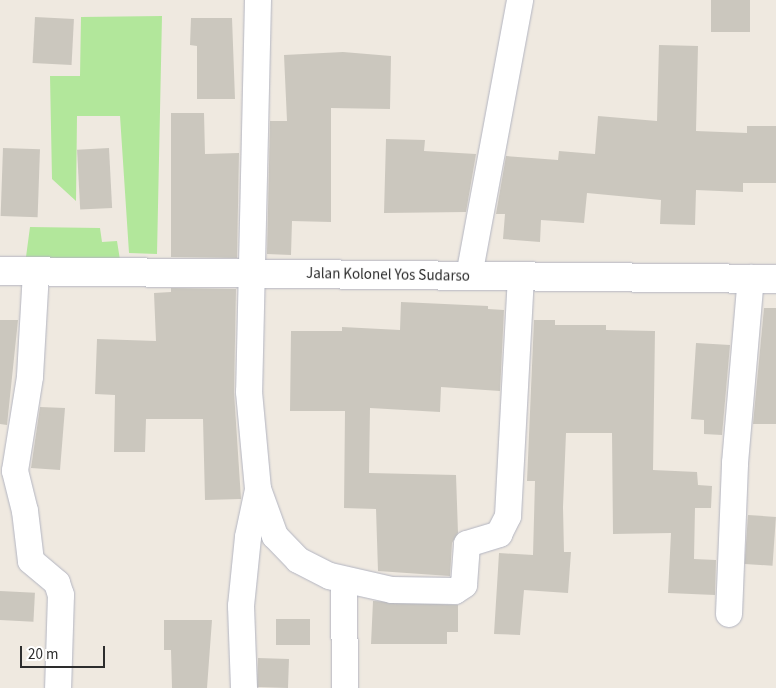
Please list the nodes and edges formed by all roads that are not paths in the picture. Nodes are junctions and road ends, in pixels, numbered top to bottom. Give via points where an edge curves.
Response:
1 (258, 0) edge
2 (520, 0) edge
3 (0, 271) edge
4 (36, 272) junction
5 (249, 274) junction
6 (469, 276) junction
7 (521, 276) junction
8 (764, 278) edge
9 (258, 489) junction
10 (344, 580) junction
11 (729, 614) dead end
12 (58, 688) edge
13 (244, 688) edge
14 (345, 688) edge

1 - 5 street
2 - 6 street
3 - 4 street, Jalan Kolonel Yos Sudarso
4 - 5 street, Jalan Kolonel Yos Sudarso
4 - 12 street via 30,377 15,471 32,561 58,583 61,595
5 - 6 street, Jalan Kolonel Yos Sudarso
5 - 9 street via 249,392
6 - 7 street, Jalan Kolonel Yos Sudarso
7 - 8 street, Jalan Kolonel Yos Sudarso
7 - 10 street via 514,441 508,516 504,528 496,536 467,544 465,581 455,591 392,590
8 - 11 street via 735,463
9 - 10 street via 275,536 298,560
9 - 13 street via 248,537 241,606
10 - 14 street

